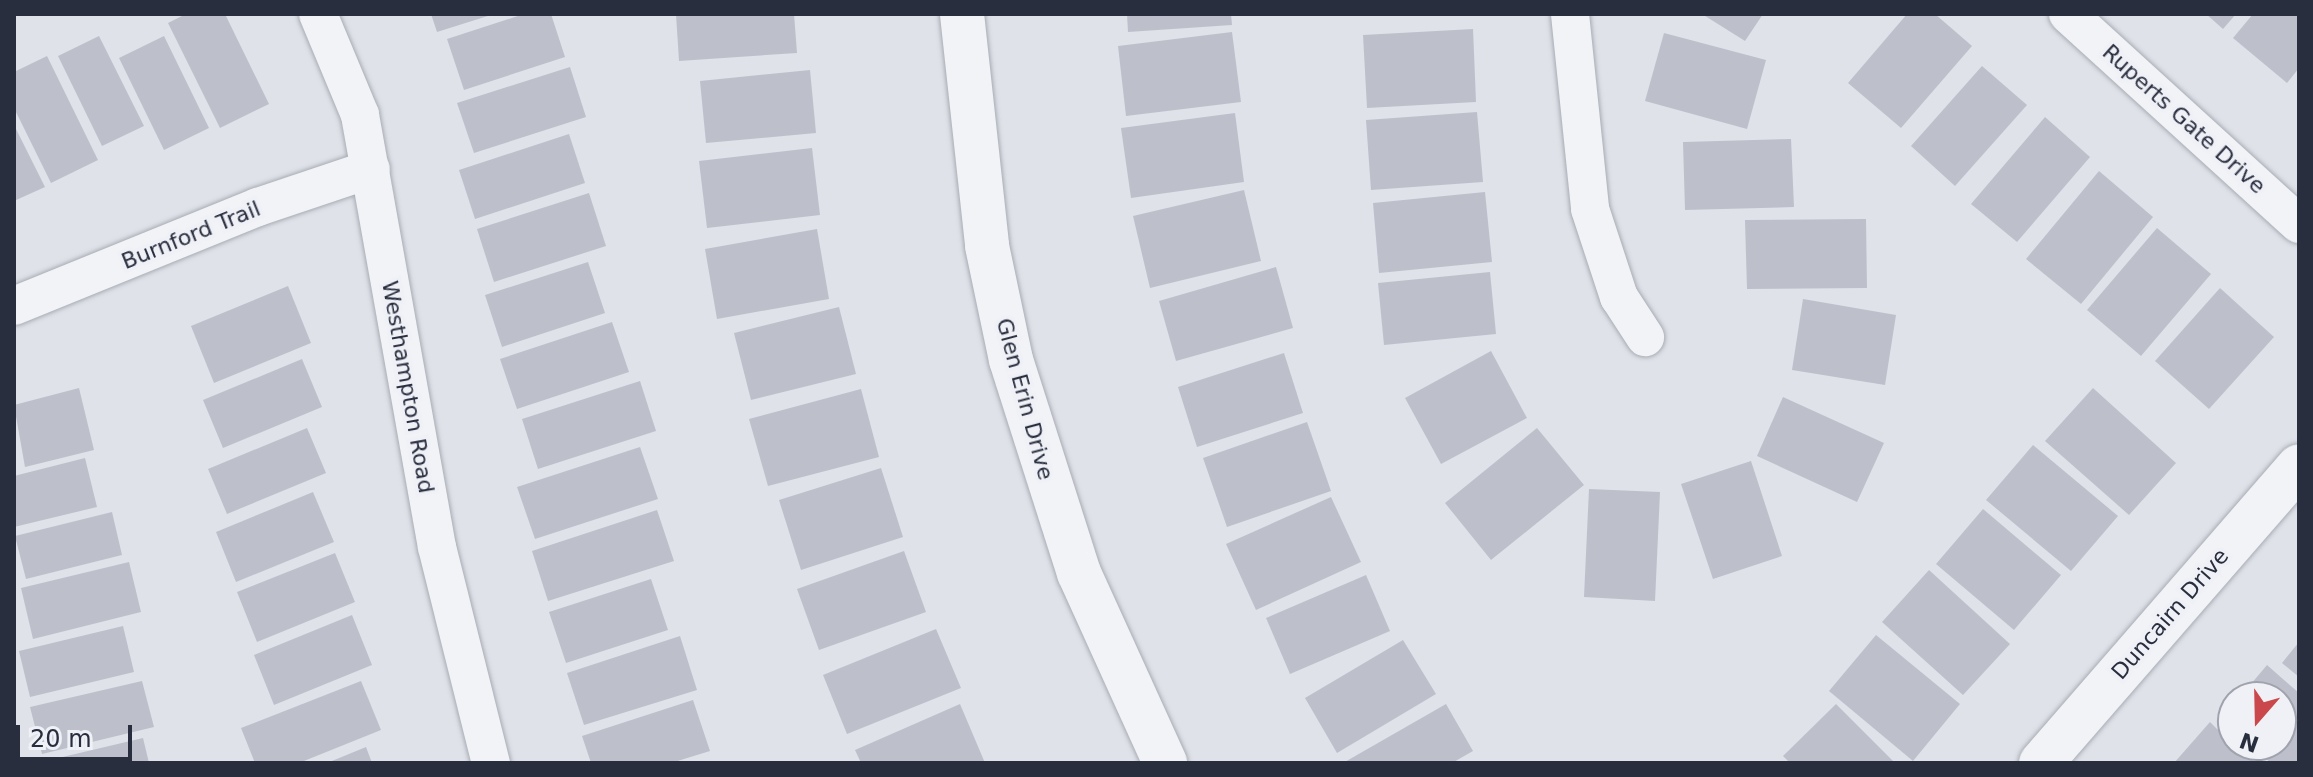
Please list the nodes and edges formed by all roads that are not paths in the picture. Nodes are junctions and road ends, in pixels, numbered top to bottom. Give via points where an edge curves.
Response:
1 (318, 14) edge
2 (962, 14) edge
3 (1570, 14) edge
4 (2068, 14) edge
5 (371, 169) junction
6 (2299, 224) edge
7 (14, 306) edge
8 (1645, 337) dead end
9 (2299, 466) edge
10 (491, 763) edge
11 (1165, 763) edge
12 (2041, 763) edge

1 - 5 street, Westhampton Road via 360,115
2 - 11 street, Glen Erin Drive via 987,246 1011,360 1079,573
3 - 8 street via 1590,209 1619,297
4 - 6 street, Ruperts Gate Drive
5 - 7 street, Burnford Trail via 258,207
5 - 10 street, Westhampton Road via 437,547
9 - 12 street, Duncairn Drive

